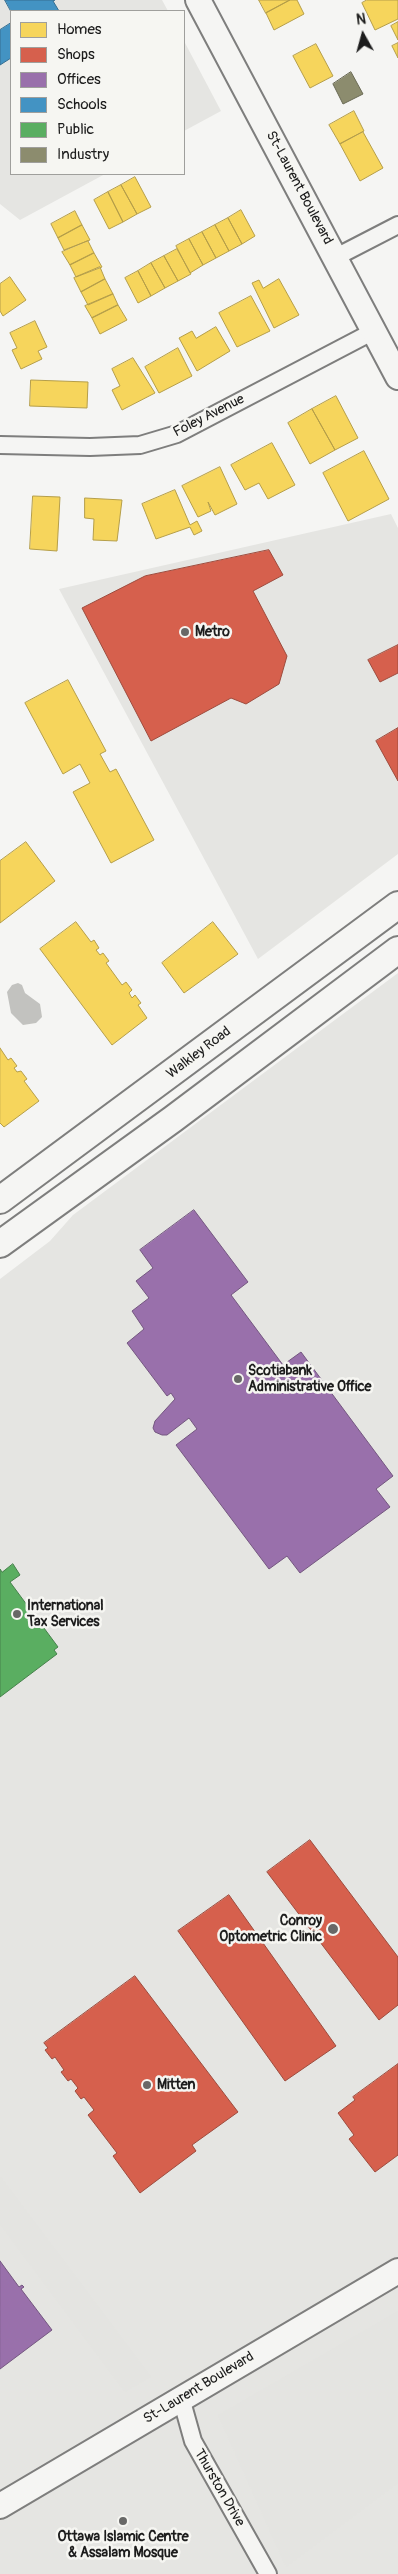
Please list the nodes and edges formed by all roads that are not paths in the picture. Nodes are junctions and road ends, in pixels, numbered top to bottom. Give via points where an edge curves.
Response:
1 (198, 0) edge
2 (398, 225) edge
3 (336, 257) junction
4 (374, 331) junction
5 (398, 377) edge
6 (0, 445) edge
7 (398, 905) edge
8 (398, 950) edge
9 (306, 972) junction
10 (330, 1001) junction
11 (0, 1200) edge
12 (0, 1244) edge
13 (398, 2272) edge
14 (181, 2398) junction
15 (0, 2506) edge
16 (268, 2574) edge

1 - 3 street, St-Laurent Boulevard
2 - 3 street
3 - 4 street, St-Laurent Boulevard
4 - 5 street, St-Laurent Boulevard
4 - 6 street, Foley Avenue via 177,434 140,445
7 - 9 main road, Walkley Road
8 - 10 main road
9 - 10 main road
9 - 11 main road, Walkley Road
10 - 12 main road
13 - 14 street, St-Laurent Boulevard
14 - 15 street, St-Laurent Boulevard
14 - 16 street, Thurston Drive via 192,2441

